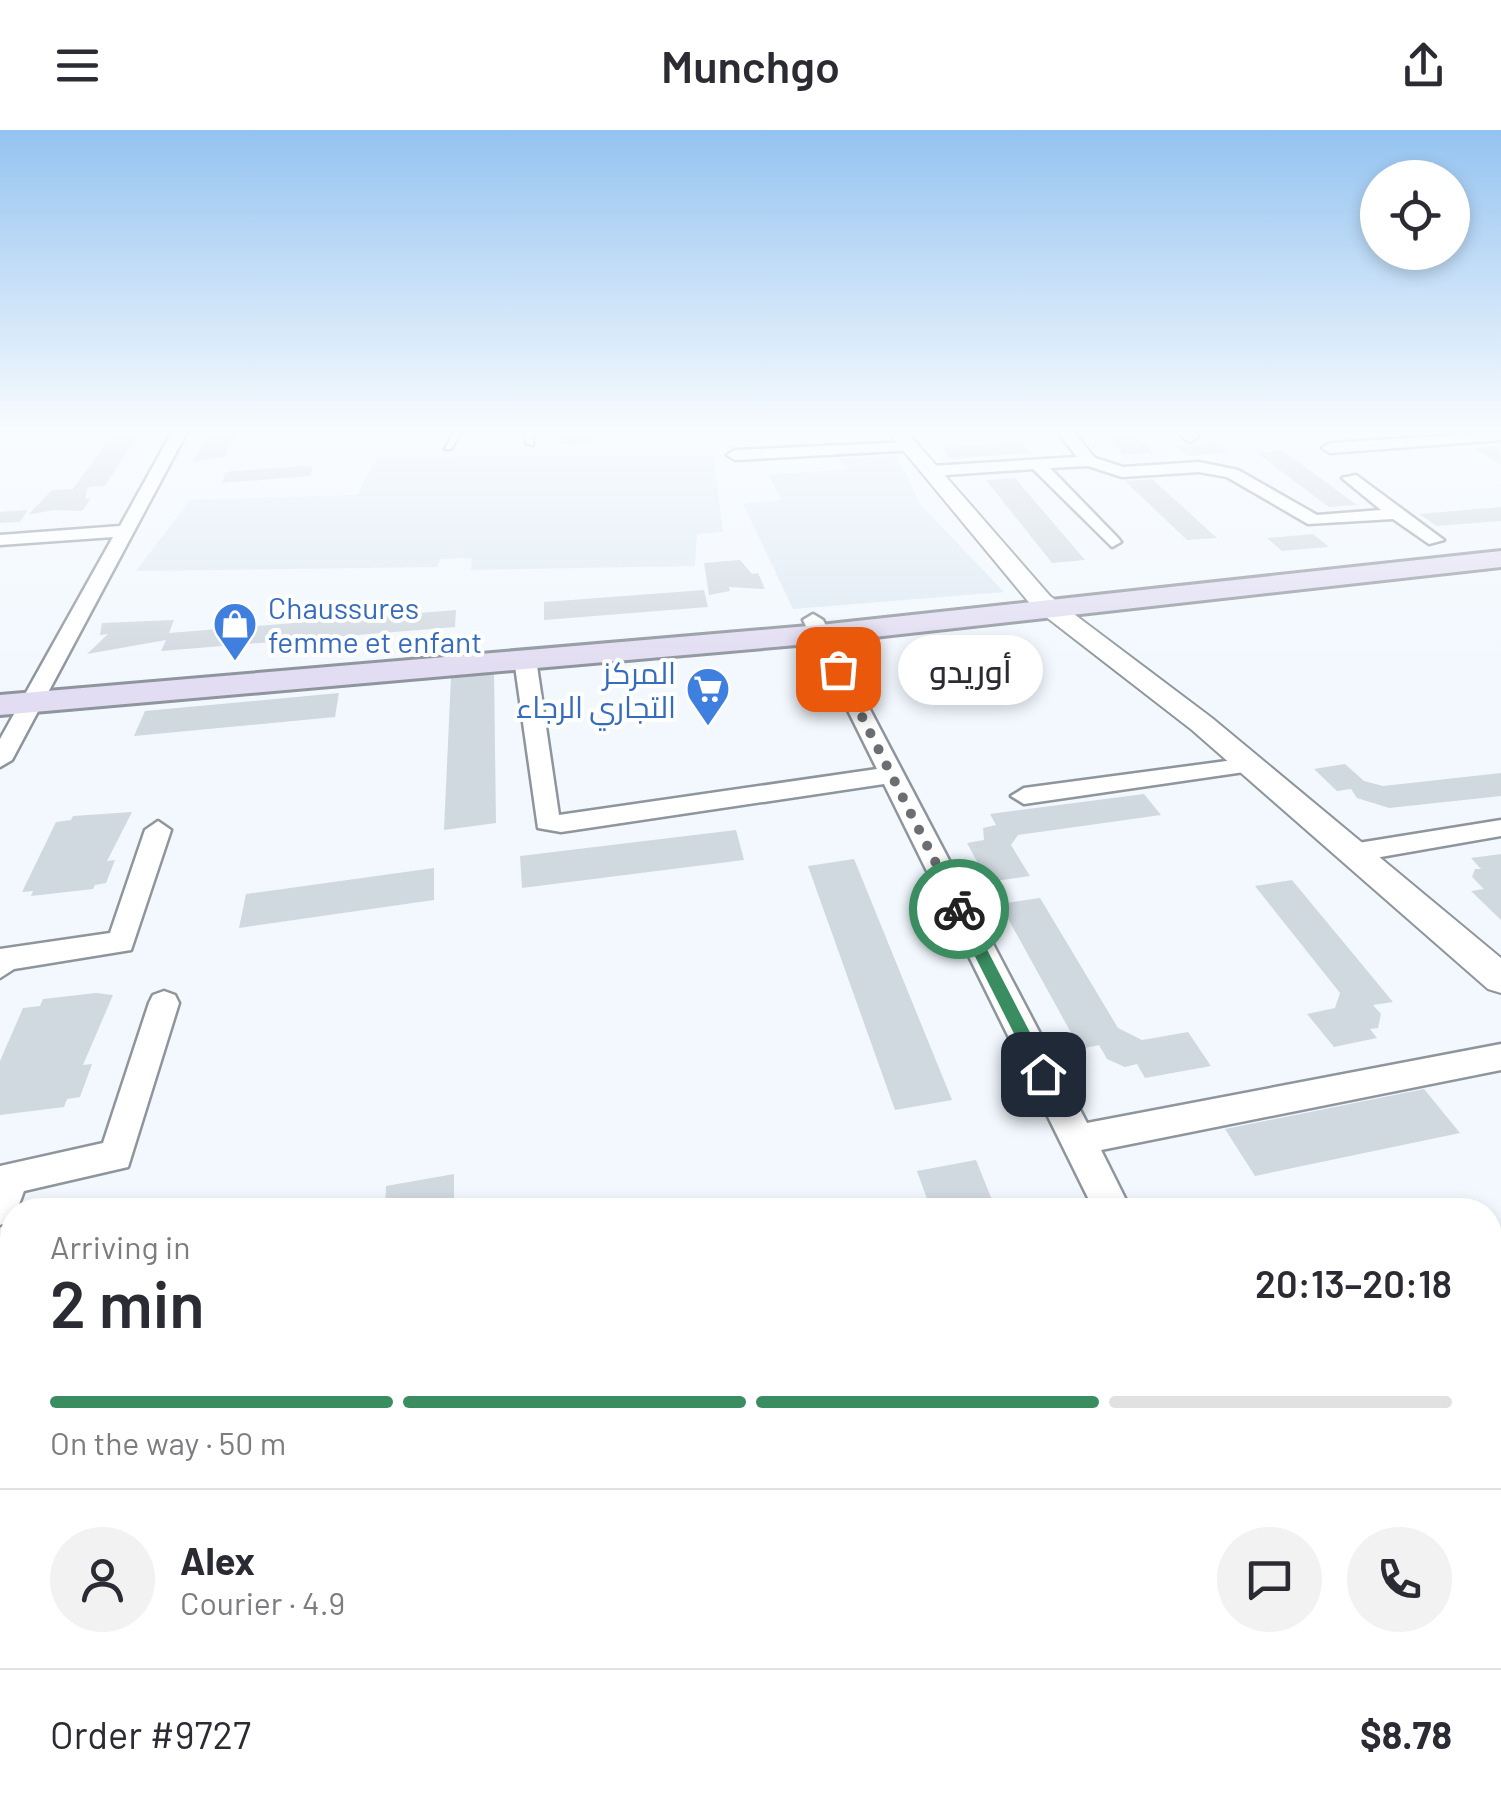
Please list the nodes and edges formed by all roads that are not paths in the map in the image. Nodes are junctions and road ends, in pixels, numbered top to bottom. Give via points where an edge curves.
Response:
1 (137, 511) edge
2 (965, 511) edge
3 (1082, 511) edge
4 (1297, 511) edge
5 (1393, 511) edge
6 (1397, 514) junction
7 (126, 530) junction
8 (0, 540) edge
9 (1434, 540) dead end
10 (1112, 542) dead end
11 (1501, 546) edge
12 (1501, 559) edge
13 (1048, 606) junction
14 (816, 627) junction
15 (525, 659) junction
16 (0, 690) edge
17 (37, 694) junction
18 (0, 704) edge
19 (0, 760) edge
20 (1249, 764) junction
21 (890, 776) junction
22 (1024, 796) dead end
23 (1501, 828) edge
24 (158, 830) dead end
25 (1352, 853) junction
26 (0, 967) edge
27 (1501, 979) edge
28 (164, 1003) dead end
29 (1501, 1057) edge
30 (1077, 1140) junction
31 (4, 1189) edge
32 (1106, 1198) edge

1 - 7 street
2 - 13 street
3 - 10 street
4 - 6 street via 1314,520
5 - 6 street
6 - 9 street
7 - 8 street
7 - 17 street
11 - 13 main road
12 - 13 main road
13 - 14 main road
13 - 20 street
14 - 15 main road
14 - 17 main road
14 - 21 street
15 - 17 main road
15 - 21 street via 546,822
16 - 17 main road
17 - 18 main road
17 - 19 street
20 - 22 street
20 - 25 street
21 - 30 street
23 - 25 street
24 - 26 street via 121,942 4,959
25 - 27 street
28 - 31 street via 116,1156
29 - 30 street
30 - 32 street

